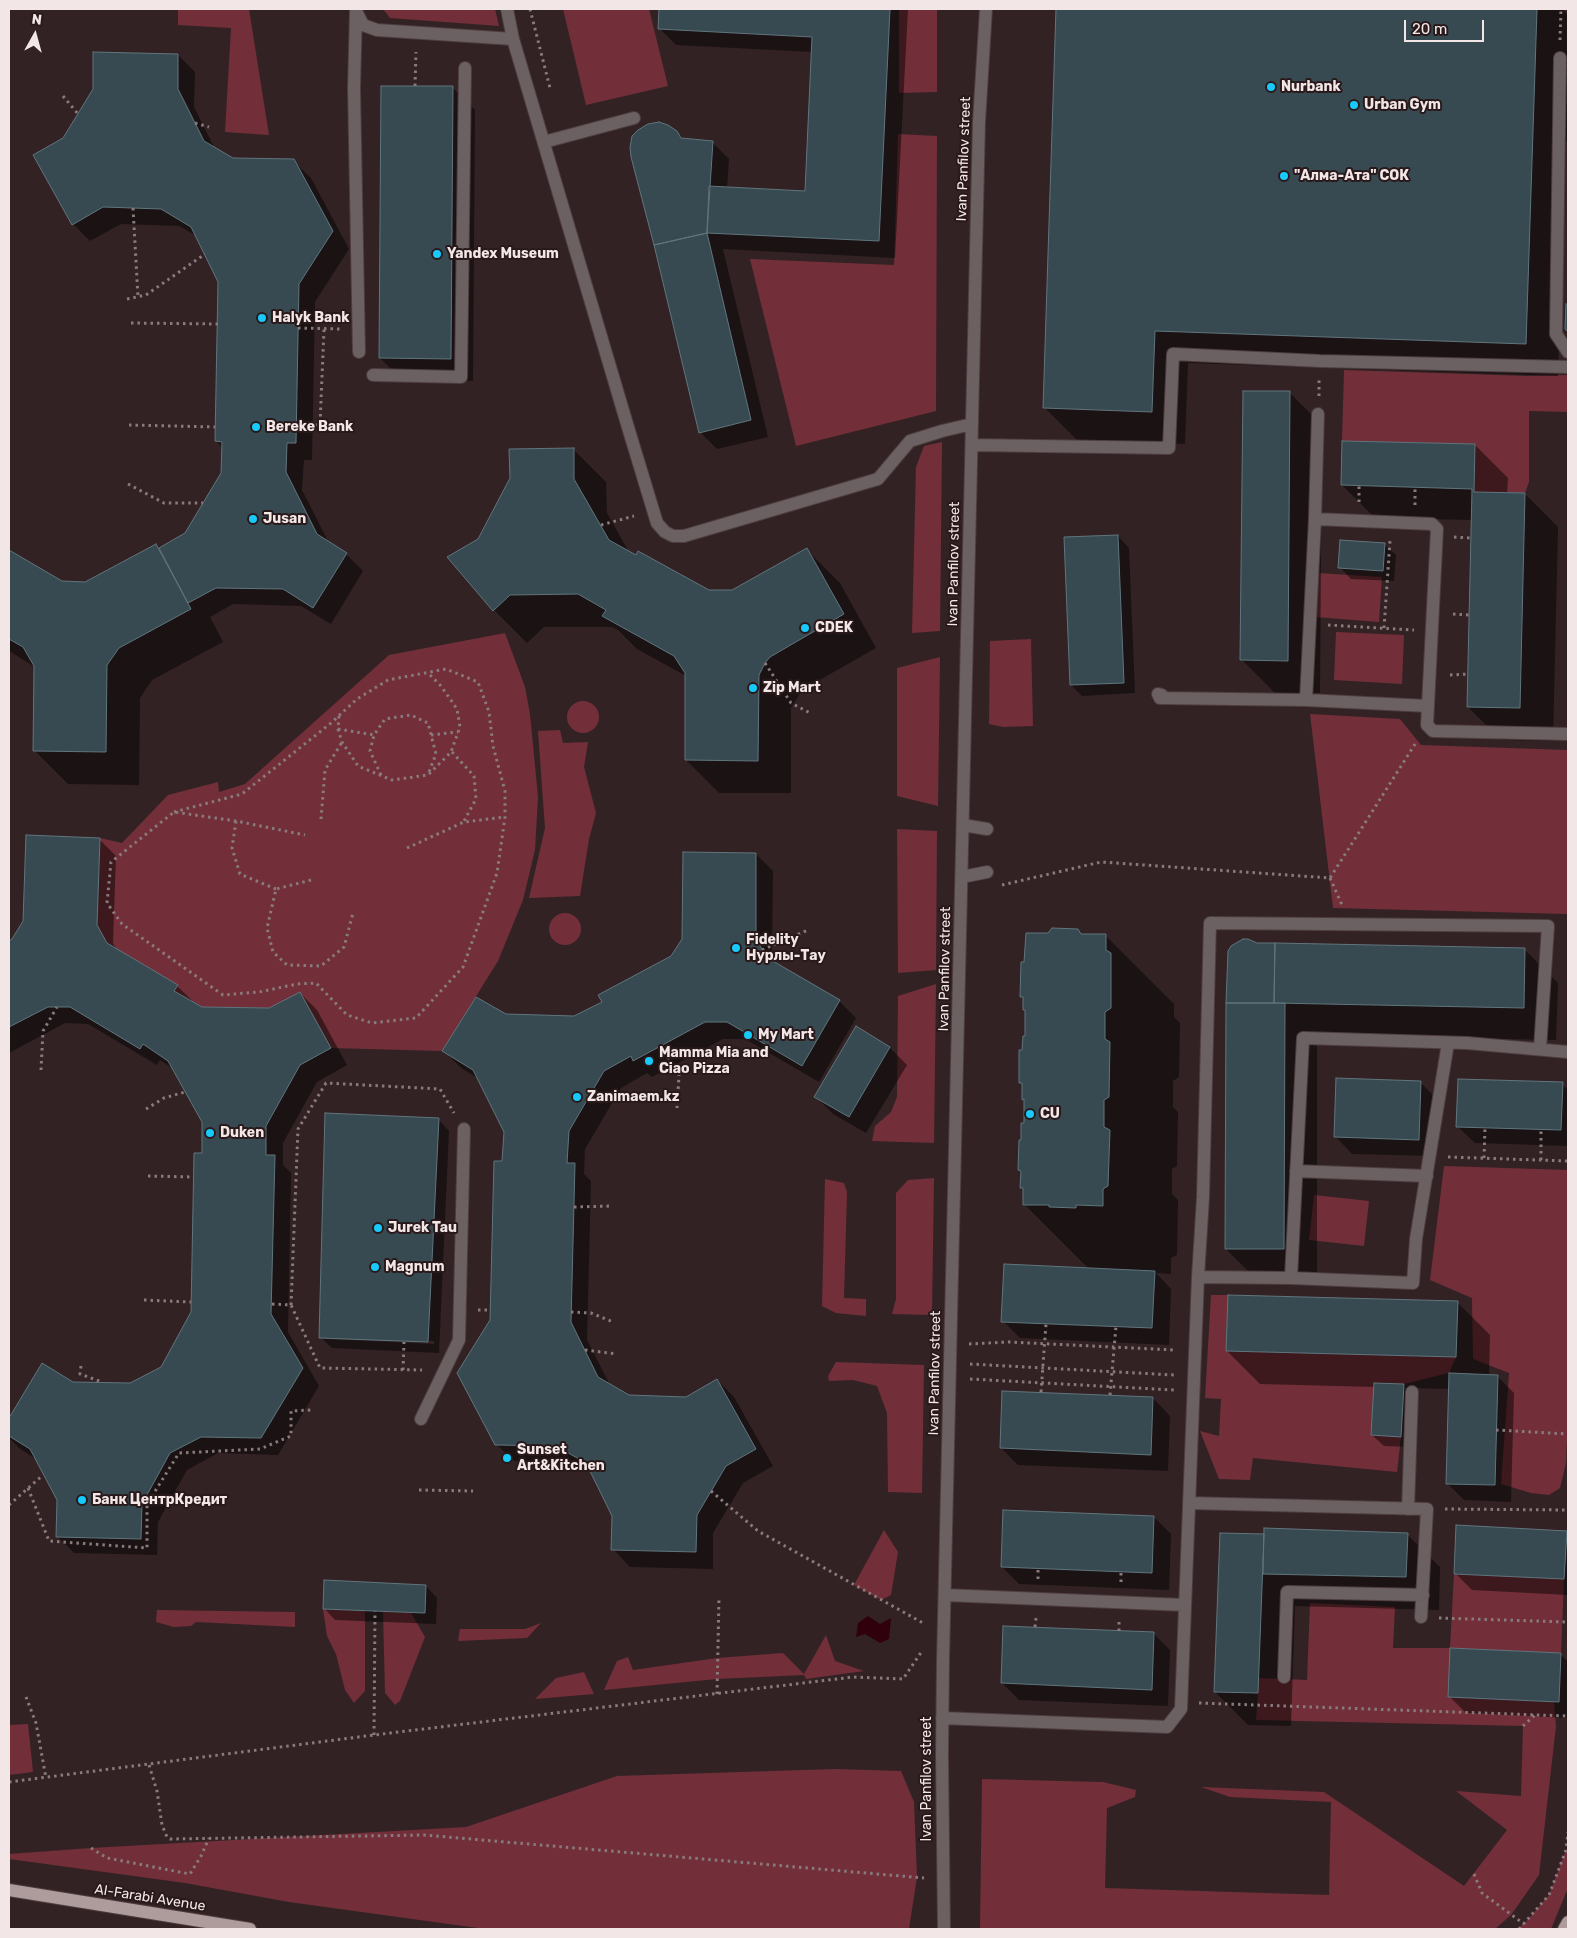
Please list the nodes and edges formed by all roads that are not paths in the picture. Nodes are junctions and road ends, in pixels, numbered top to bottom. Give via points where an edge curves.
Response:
1 (356, 9) edge
2 (507, 9) edge
3 (986, 9) edge
4 (513, 39) junction
5 (1560, 58) road end
6 (465, 68) dead end
7 (634, 118) dead end
8 (544, 142) junction
9 (359, 352) dead end
10 (1568, 352) edge
11 (1568, 367) edge
12 (373, 375) dead end
13 (1318, 414) road end
14 (972, 424) junction
15 (972, 445) junction
16 (1315, 519) junction
17 (1162, 695) dead end
18 (1306, 700) junction
19 (1428, 706) junction
20 (1568, 734) edge
21 (963, 825) junction
22 (988, 828) dead end
23 (987, 872) dead end
24 (962, 877) junction
25 (1448, 1042) junction
26 (1540, 1049) junction
27 (1568, 1052) edge
28 (464, 1129) road end
29 (1296, 1171) junction
30 (1427, 1176) junction
31 (1198, 1277) junction
32 (1291, 1278) junction
33 (1412, 1392) dead end
34 (421, 1419) dead end
35 (1189, 1504) junction
36 (1408, 1509) junction
37 (945, 1595) junction
38 (1423, 1595) junction
39 (1185, 1605) junction
40 (1421, 1617) road end
41 (1284, 1677) dead end
42 (942, 1718) junction
43 (9, 1884) edge
44 (9, 1890) edge
45 (46, 1896) junction
46 (1568, 1922) edge
47 (250, 1929) edge
48 (944, 1929) edge
49 (1564, 1929) edge

1 - 4 street via 363,25 377,30
1 - 9 street via 354,88
2 - 4 street
3 - 14 street, Ivan Panfilov street via 979,122
4 - 8 street
5 - 10 street via 1556,334
6 - 12 street via 461,377
7 - 8 street
8 - 14 street via 657,523 664,532 674,536 685,535 878,479 910,441
11 - 15 street via 1173,354 1169,448
13 - 16 street
14 - 15 street, Ivan Panfilov street
15 - 21 street, Ivan Panfilov street
16 - 18 street
16 - 19 street via 1432,524 1437,529
17 - 18 street via 1158,694 1160,698
18 - 19 street
19 - 20 street via 1426,725 1433,731
21 - 22 street
21 - 24 street, Ivan Panfilov street
23 - 24 street
24 - 37 street, Ivan Panfilov street
25 - 26 street
25 - 29 street via 1302,1038
25 - 30 street
26 - 27 street
26 - 31 street via 1548,926 1210,923
28 - 34 street via 459,1340
29 - 30 street
29 - 32 street
30 - 32 street via 1416,1239 1413,1283
31 - 32 street
31 - 35 street
33 - 36 street
35 - 36 street
35 - 39 street
36 - 38 street via 1427,1509
37 - 39 street
37 - 42 street, Ivan Panfilov street
38 - 40 street
38 - 41 street via 1287,1592
39 - 42 street via 1181,1709 1167,1727
42 - 48 street, Ivan Panfilov street
43 - 45 street
44 - 45 main road, Al-Farabi Avenue
45 - 47 main road, Al-Farabi Avenue
46 - 49 main road

